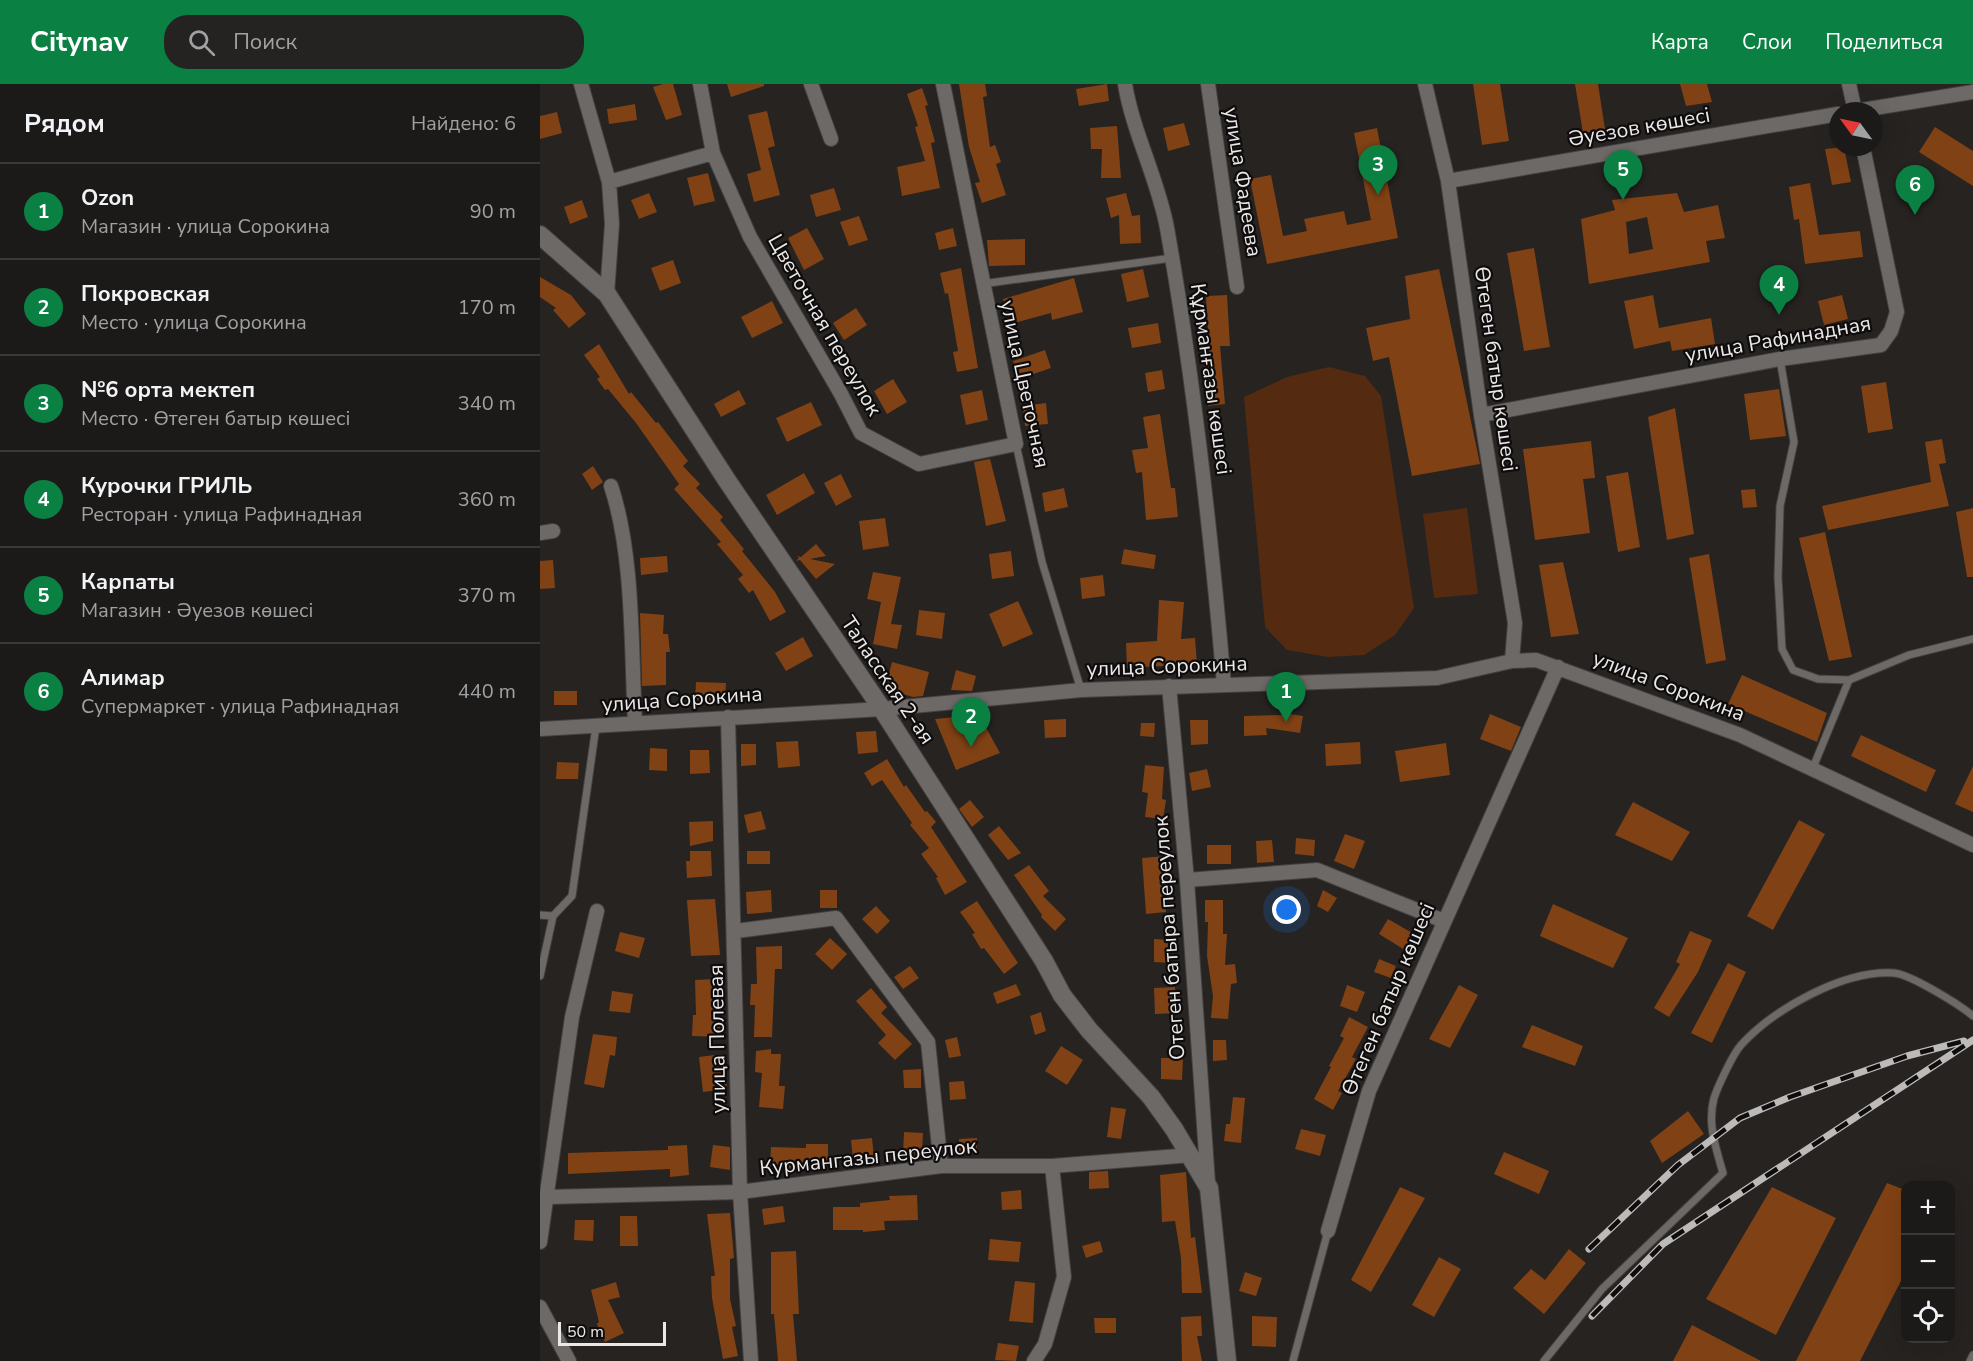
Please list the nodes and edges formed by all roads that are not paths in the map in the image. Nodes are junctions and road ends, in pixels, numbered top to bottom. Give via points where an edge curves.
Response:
1 (581, 84) edge
2 (700, 84) edge
3 (811, 84) edge
4 (944, 84) edge
5 (1125, 84) edge
6 (1208, 84) edge
7 (1425, 84) edge
8 (1849, 84) edge
9 (1973, 92) edge
10 (1854, 102) edge
11 (1883, 107) edge
12 (1829, 116) edge
13 (831, 139) dead end
14 (713, 153) junction
15 (1865, 156) edge
16 (1448, 181) junction
17 (609, 182) junction
18 (540, 235) edge
19 (1172, 258) junction
20 (982, 284) junction
21 (1237, 287) dead end
22 (607, 294) junction
23 (1780, 359) junction
24 (1481, 415) junction
25 (1016, 444) junction
26 (611, 486) dead end
27 (1973, 639) edge
28 (1512, 661) junction
29 (1558, 667) junction
30 (1849, 680) junction
31 (1169, 686) junction
32 (1224, 686) junction
33 (1081, 690) junction
34 (882, 709) junction
35 (728, 717) junction
36 (635, 723) junction
37 (596, 726) junction
38 (540, 729) edge
39 (1812, 770) junction
40 (1973, 845) edge
41 (1187, 880) junction
42 (597, 912) dead end
43 (540, 915) edge
44 (553, 916) junction
45 (1443, 921) junction
46 (736, 931) junction
47 (540, 976) edge
48 (1973, 1016) edge
49 (1192, 1155) junction
50 (941, 1166) junction
51 (1052, 1166) junction
52 (1209, 1188) junction
53 (740, 1192) junction
54 (548, 1197) junction
55 (1328, 1231) joint
56 (540, 1242) edge
57 (540, 1307) edge
58 (1973, 1355) edge
59 (569, 1361) edge
60 (751, 1361) edge
61 (1034, 1361) edge
62 (1227, 1361) edge
63 (1293, 1361) edge
64 (1544, 1361) edge
65 (1970, 1361) edge

1 - 17 street
2 - 14 street, Цветочная переулок
3 - 13 street
4 - 20 street, улица Цветочная
5 - 19 street, Құрманғазы көшесі via 1167,225
6 - 21 street, улица Фадеева
7 - 16 street, Өтеген батыр көшесі
8 - 10 street
9 - 11 street
12 - 16 street, Әуезов көшесі
14 - 17 street
14 - 25 street, Цветочная переулок via 750,237 861,432 919,464
15 - 23 street, улица Рафинадная via 1897,312 1891,331 1881,345
16 - 24 street, Өтеген батыр көшесі
17 - 22 street via 612,224
18 - 22 street, Таласская 2-ая
19 - 20 lane
19 - 32 street, Құрманғазы көшесі via 1194,399
20 - 25 street, улица Цветочная
22 - 34 street, Таласская 2-ая
23 - 24 street, улица Рафинадная
23 - 30 lane via 1794,442 1780,506 1782,649 1793,670 1818,679
24 - 28 street, Өтеген батыр көшесі via 1515,623
25 - 33 lane, улица Цветочная via 1042,562
26 - 36 street via 620,511
27 - 30 lane via 1910,655
28 - 29 street, улица Сорокина via 1536,660
28 - 32 street, улица Сорокина via 1437,678
29 - 39 street, улица Сорокина via 1740,735
29 - 45 street, Өтеген батыр көшесі
30 - 39 lane
31 - 32 street, улица Сорокина
31 - 33 street, улица Сорокина
31 - 41 street, Отеген батыра переулок
33 - 34 street, улица Сорокина
34 - 35 street, улица Сорокина
34 - 49 street, Таласская 2-ая via 1062,995 1151,1097
35 - 36 street, улица Сорокина
35 - 46 street, улица Полевая
36 - 37 street, улица Сорокина
37 - 38 street, улица Сорокина
37 - 44 lane via 572,896
39 - 40 street, улица Сорокина
41 - 45 street via 1317,870
41 - 52 street, Отеген батыра переулок
42 - 54 street via 572,1017
43 - 44 lane
44 - 47 lane
45 - 55 street, Өтеген батыр көшесі via 1369,1091
46 - 50 street via 836,918 928,1042
46 - 53 street, улица Полевая
48 - 64 lane via 1958,1003 1895,973 1852,978 1780,1011 1740,1047 1714,1098 1711,1132 1723,1173 1602,1289
49 - 51 street, Курмангазы переулок
49 - 52 street, Таласская 2-ая
50 - 51 street, Курмангазы переулок
50 - 53 street, Курмангазы переулок
51 - 61 street via 1064,1277 1045,1344
52 - 62 street
53 - 54 street, Курмангазы переулок
53 - 60 street, улица Полевая
54 - 56 street
55 - 63 lane, Өтеген батыр көшесі
57 - 59 street
58 - 65 lane

